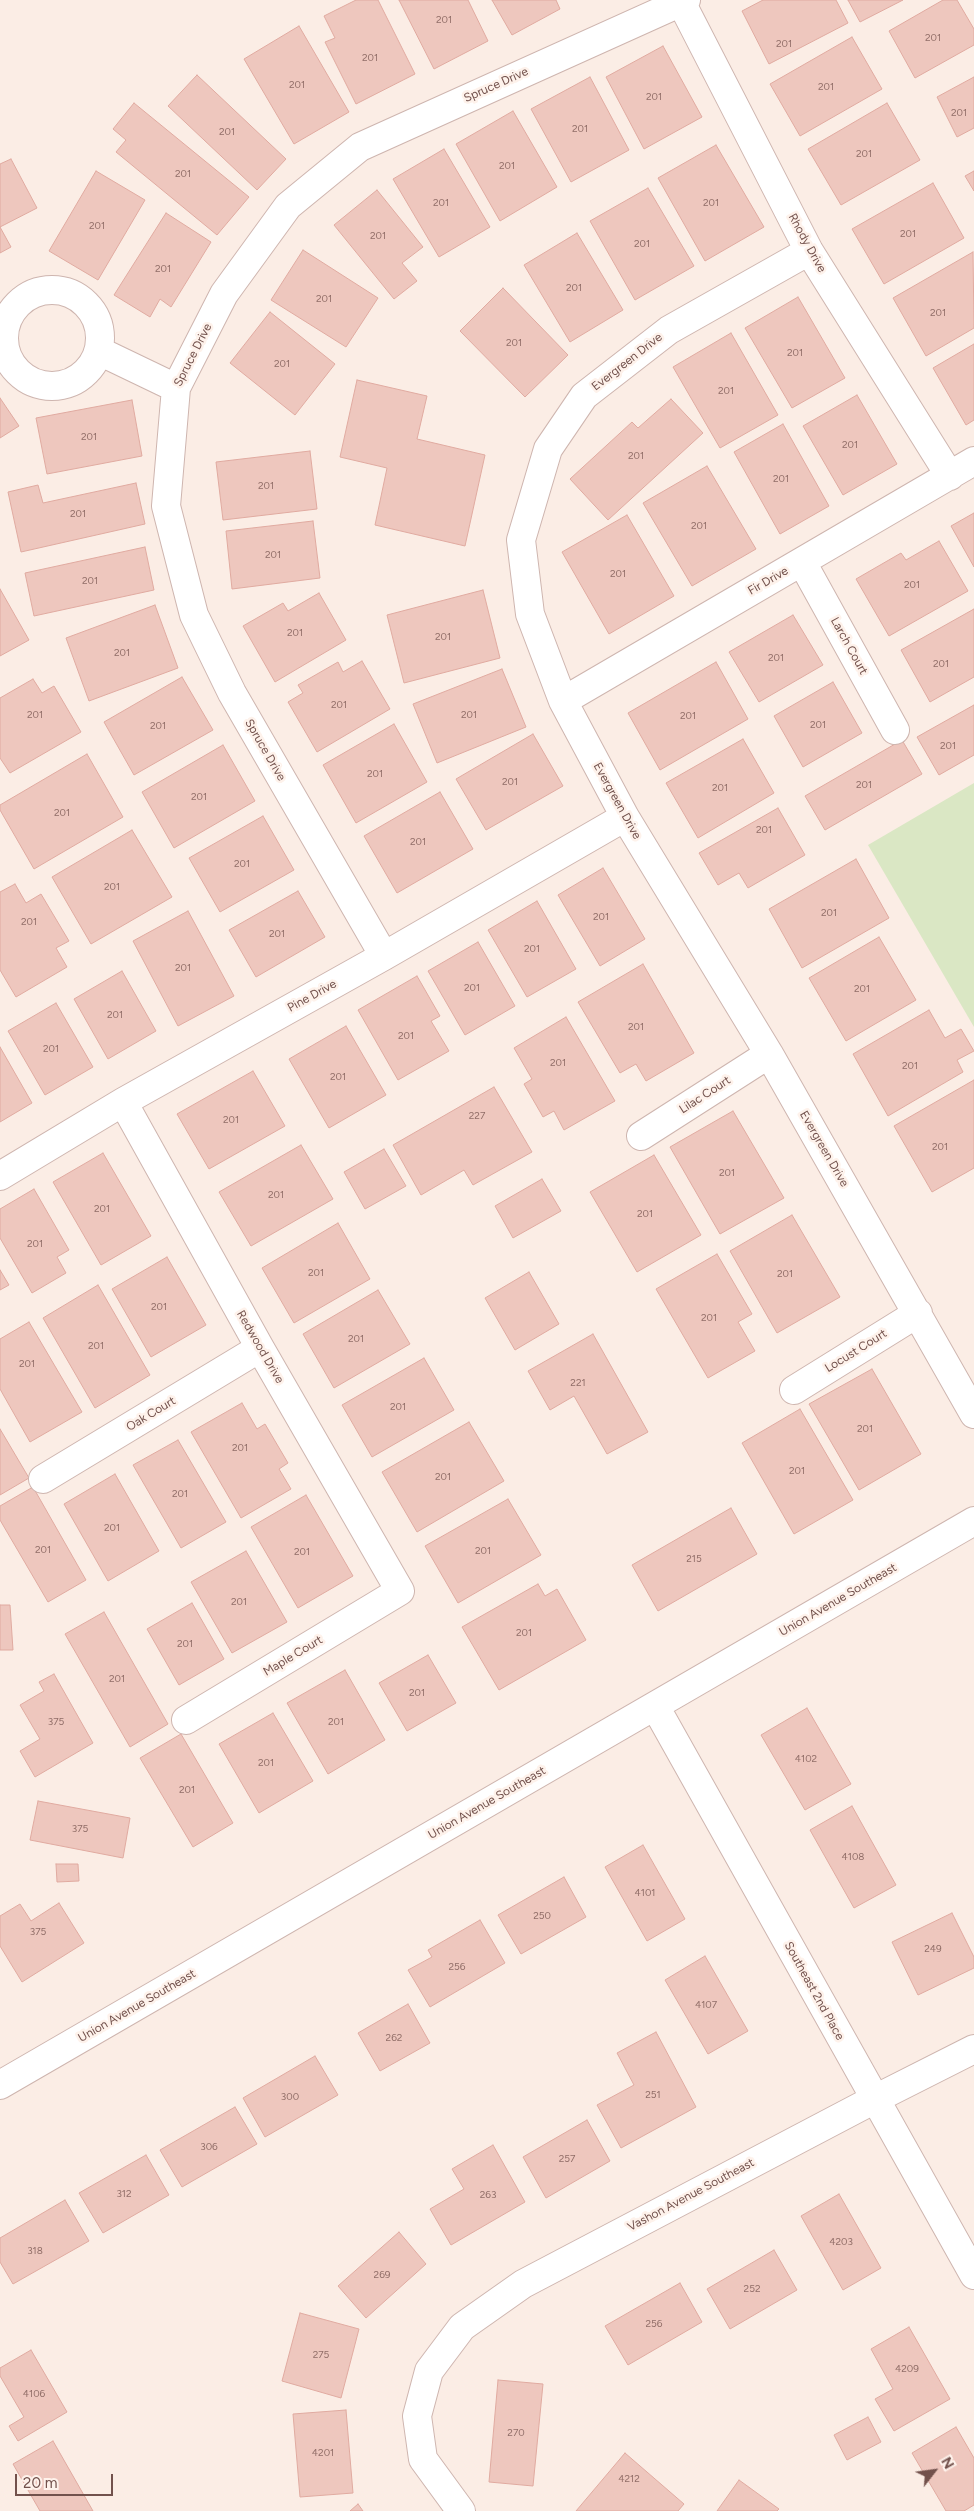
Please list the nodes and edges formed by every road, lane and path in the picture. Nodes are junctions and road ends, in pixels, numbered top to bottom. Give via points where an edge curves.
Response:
1 (683, 1) edge
2 (810, 251) junction
3 (99, 351) dead end
4 (176, 388) junction
5 (974, 462) edge
6 (950, 476) junction
7 (802, 562) junction
8 (563, 701) junction
9 (895, 730) dead end
10 (625, 817) junction
11 (384, 956) junction
12 (769, 1054) junction
13 (123, 1102) junction
14 (641, 1136) dead end
15 (0, 1176) edge
16 (918, 1313) junction
17 (260, 1348) junction
18 (794, 1390) dead end
19 (974, 1414) edge
20 (42, 1479) dead end
21 (974, 1521) edge
22 (400, 1591) joint
23 (656, 1706) junction
24 (186, 1720) dead end
25 (974, 2049) edge
26 (0, 2085) edge
27 (874, 2099) junction
28 (974, 2275) edge
29 (461, 2511) edge

1 - 2 street, Rhody Drive
1 - 4 street, Spruce Drive via 360,147 288,206 224,294
2 - 6 street, Rhody Drive
2 - 8 street, Evergreen Drive via 669,330 584,396 548,449 521,540 530,614
3 - 4 street
4 - 11 street, Spruce Drive via 166,506 194,615 232,693
5 - 6 street, Fir Drive
6 - 7 street, Fir Drive
7 - 8 street, Fir Drive
7 - 9 street, Larch Court
8 - 10 street, Evergreen Drive
10 - 11 street, Pine Drive
10 - 12 street, Evergreen Drive
11 - 13 street, Pine Drive
12 - 14 street, Lilac Court
12 - 16 street, Evergreen Drive
13 - 15 street, Pine Drive
13 - 17 street, Redwood Drive
16 - 18 street, Locust Court
16 - 19 street, Evergreen Drive
17 - 20 street, Oak Court
17 - 22 street, Redwood Drive
21 - 23 street, Union Avenue Southeast
22 - 24 street, Maple Court
23 - 26 street, Union Avenue Southeast
23 - 27 street, Southeast 2nd Place
25 - 27 street, Vashon Avenue Southeast
27 - 28 street, Southeast 2nd Place
27 - 29 street, Vashon Avenue Southeast via 523,2284 462,2327 429,2371 416,2416 423,2459

